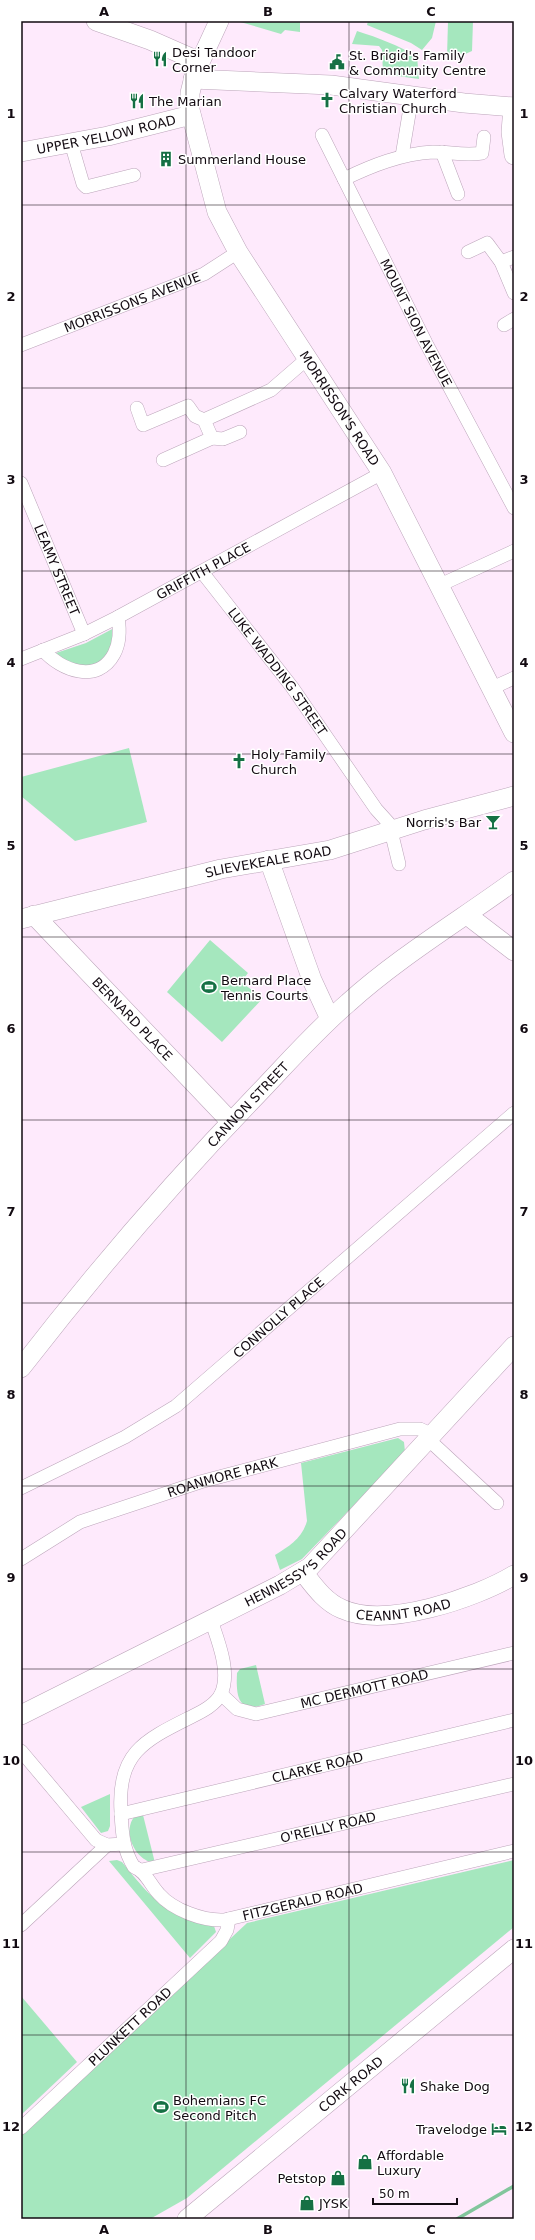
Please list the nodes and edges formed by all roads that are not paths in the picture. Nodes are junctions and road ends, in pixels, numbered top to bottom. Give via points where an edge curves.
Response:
1 (96, 21) edge
2 (219, 21) edge
3 (197, 70) junction
4 (412, 96) junction
5 (513, 107) edge
6 (191, 115) junction
7 (322, 135) dead end
8 (484, 137) dead end
9 (71, 143) junction
10 (21, 152) edge
11 (442, 152) junction
12 (514, 155) edge
13 (402, 156) junction
14 (134, 175) dead end
15 (344, 179) junction
16 (458, 194) dead end
17 (238, 252) junction
18 (468, 252) dead end
19 (514, 257) edge
20 (501, 262) junction
21 (514, 294) edge
22 (21, 345) edge
23 (308, 358) junction
24 (137, 408) dead end
25 (204, 420) junction
26 (240, 432) dead end
27 (212, 438) junction
28 (163, 460) dead end
29 (382, 473) junction
30 (21, 483) edge
31 (514, 508) edge
32 (514, 551) edge
33 (202, 572) junction
34 (440, 585) junction
35 (118, 617) junction
36 (84, 634) junction
37 (43, 650) junction
38 (21, 659) edge
39 (514, 678) edge
40 (492, 688) junction
41 (514, 733) edge
42 (514, 796) edge
43 (392, 830) junction
44 (269, 860) junction
45 (399, 864) dead end
46 (514, 880) edge
47 (467, 915) junction
48 (24, 918) edge
49 (514, 951) edge
50 (330, 1019) junction
51 (514, 1113) edge
52 (231, 1122) junction
53 (514, 1346) edge
54 (21, 1368) edge
55 (431, 1438) junction
56 (21, 1488) edge
57 (497, 1503) dead end
58 (21, 1558) edge
59 (303, 1572) junction
60 (514, 1575) edge
61 (211, 1620) junction
62 (514, 1653) edge
63 (221, 1694) junction
64 (21, 1715) edge
65 (514, 1720) edge
66 (21, 1751) edge
67 (514, 1784) edge
68 (121, 1814) junction
69 (124, 1844) junction
70 (107, 1845) junction
71 (514, 1851) edge
72 (142, 1870) junction
73 (230, 1919) junction
74 (21, 1925) edge
75 (514, 1949) edge
76 (21, 2128) edge
77 (187, 2219) edge

1 - 3 street via 156,43
2 - 3 street, MORRISSON'S ROAD
3 - 4 street
3 - 6 street, MORRISSON'S ROAD via 190,97
4 - 5 street
4 - 13 street
5 - 12 street via 511,132
6 - 9 street, UPPER YELLOW ROAD
6 - 17 street, MORRISSON'S ROAD via 217,212
7 - 15 street, MOUNT SION AVENUE
8 - 11 street via 482,153 470,155
9 - 10 street, UPPER YELLOW ROAD
9 - 14 street via 86,187
11 - 13 street
11 - 16 street
13 - 15 street
15 - 31 street, MOUNT SION AVENUE via 426,343
17 - 22 street, MORRISSONS AVENUE via 204,274
17 - 23 street, MORRISSON'S ROAD
18 - 20 street via 488,243
19 - 20 street
20 - 21 street
23 - 25 street via 271,390
23 - 29 street, MORRISSON'S ROAD
24 - 25 street via 144,425 188,406 195,416
25 - 27 street
26 - 27 street via 223,439
27 - 28 street
29 - 33 street, GRIFFITH PLACE
29 - 34 street, MORRISSON'S ROAD
30 - 36 street, LEAMY STREET
32 - 34 street
33 - 35 street, GRIFFITH PLACE
33 - 43 street, LUKE WADDING STREET via 276,666
34 - 40 street, MORRISSON'S ROAD
35 - 36 street, GRIFFITH PLACE
35 - 37 street via 116,649 111,659 97,668 81,672 71,671 53,661
36 - 37 street, GRIFFITH PLACE
37 - 38 street, GRIFFITH PLACE
39 - 40 street
40 - 41 street, MORRISSON'S ROAD
42 - 43 street, SLIEVEKEALE ROAD
43 - 44 street, SLIEVEKEALE ROAD via 330,850
43 - 45 street
44 - 48 street, SLIEVEKEALE ROAD via 221,869
44 - 50 street via 312,980
46 - 47 street, CANNON STREET
47 - 49 street
47 - 50 street, CANNON STREET via 383,974
48 - 52 street, BERNARD PLACE
50 - 52 street, CANNON STREET
51 - 56 street, CONNOLLY PLACE via 176,1406 125,1437
52 - 54 street, CANNON STREET via 116,1252
53 - 55 street, HENNESSY'S ROAD
55 - 57 street
55 - 58 street, ROANMORE PARK via 420,1429 400,1430 200,1482 80,1522
55 - 59 street, HENNESSY'S ROAD
59 - 60 street, CEANNT ROAD via 318,1590 339,1608 350,1612 376,1614 406,1612 451,1603 481,1592
59 - 61 street, HENNESSY'S ROAD
61 - 63 street via 223,1662 224,1682
61 - 64 street, HENNESSY'S ROAD
62 - 63 street, MC DERMOTT ROAD via 256,1714 237,1709
63 - 68 street, FITZGERALD ROAD via 208,1708 157,1735 132,1756 126,1765 122,1780
65 - 68 street, CLARKE ROAD
66 - 70 street via 93,1837
67 - 72 street, O'REILLY ROAD
68 - 69 street, FITZGERALD ROAD
69 - 70 street
69 - 72 street, FITZGERALD ROAD via 127,1856 134,1867
70 - 74 street
71 - 73 street, FITZGERALD ROAD
72 - 73 street, FITZGERALD ROAD via 159,1895 173,1905 207,1918
73 - 76 street, PLUNKETT ROAD via 221,1941
75 - 77 street, CORK ROAD

